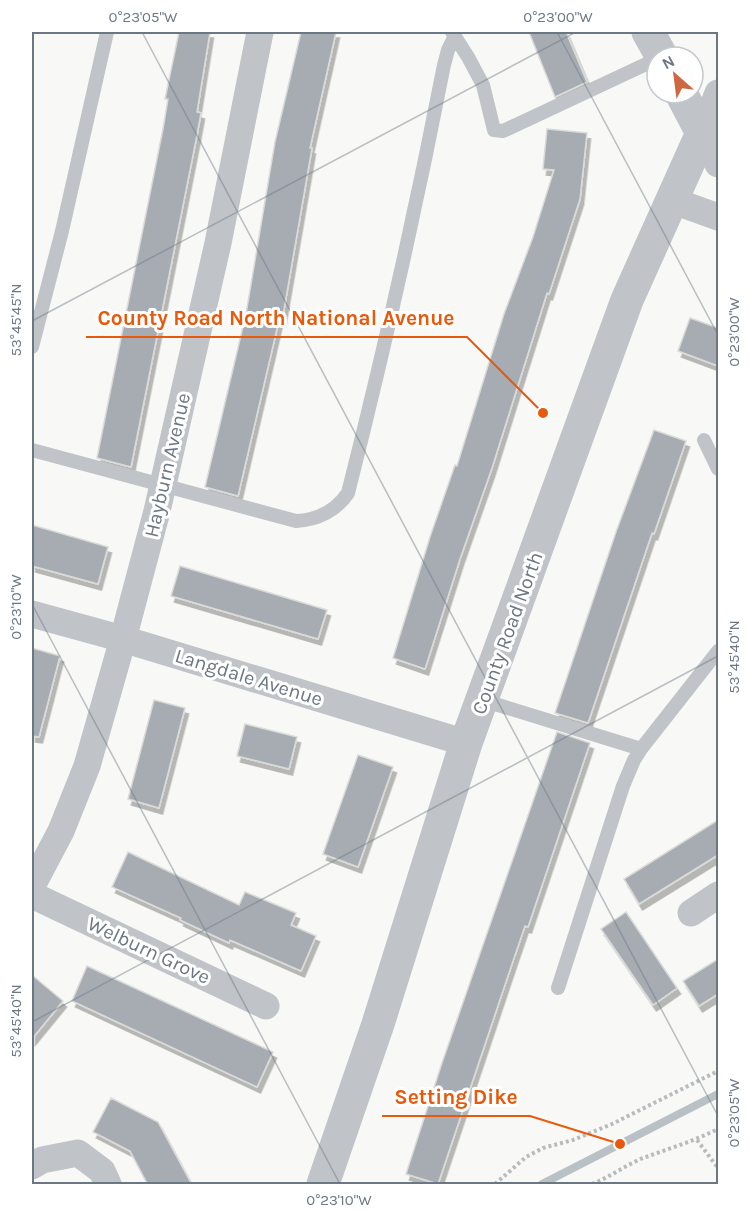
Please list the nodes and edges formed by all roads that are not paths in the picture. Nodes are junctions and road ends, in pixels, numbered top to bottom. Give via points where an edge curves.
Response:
1 (107, 32) edge
2 (260, 32) edge
3 (453, 34) edge
4 (645, 65) edge
5 (718, 93) edge
6 (687, 105) edge
7 (702, 133) junction
8 (718, 164) edge
9 (671, 200) junction
10 (718, 217) edge
11 (32, 347) edge
12 (704, 440) dead end
13 (32, 450) edge
14 (718, 469) edge
15 (162, 487) junction
16 (32, 614) edge
17 (123, 639) junction
18 (718, 651) edge
19 (482, 700) junction
20 (466, 743) junction
21 (641, 749) junction
22 (32, 886) edge
23 (32, 895) edge
24 (718, 896) edge
25 (691, 913) dead end
26 (558, 988) dead end
27 (266, 1006) dead end
28 (32, 1166) edge
29 (108, 1185) edge
30 (323, 1185) edge

1 - 11 lane
2 - 15 street, Hayburn Avenue via 218,243
3 - 4 lane via 483,85 494,130 502,131
3 - 15 lane via 348,493 328,512 296,521
5 - 7 street, County Road North
6 - 7 street
7 - 8 street
7 - 9 street, County Road North
9 - 10 street
9 - 19 street, County Road North via 627,300
12 - 14 lane
13 - 15 lane
15 - 17 street, Hayburn Avenue
16 - 17 street, Langdale Avenue
17 - 20 street, Langdale Avenue
17 - 22 street, Hayburn Avenue via 87,766 61,831
18 - 21 lane
19 - 20 street, County Road North
19 - 21 lane
20 - 30 street, County Road North
21 - 26 lane via 623,786
23 - 27 street, Welburn Grove
24 - 25 street
28 - 29 street via 78,1153 102,1171

